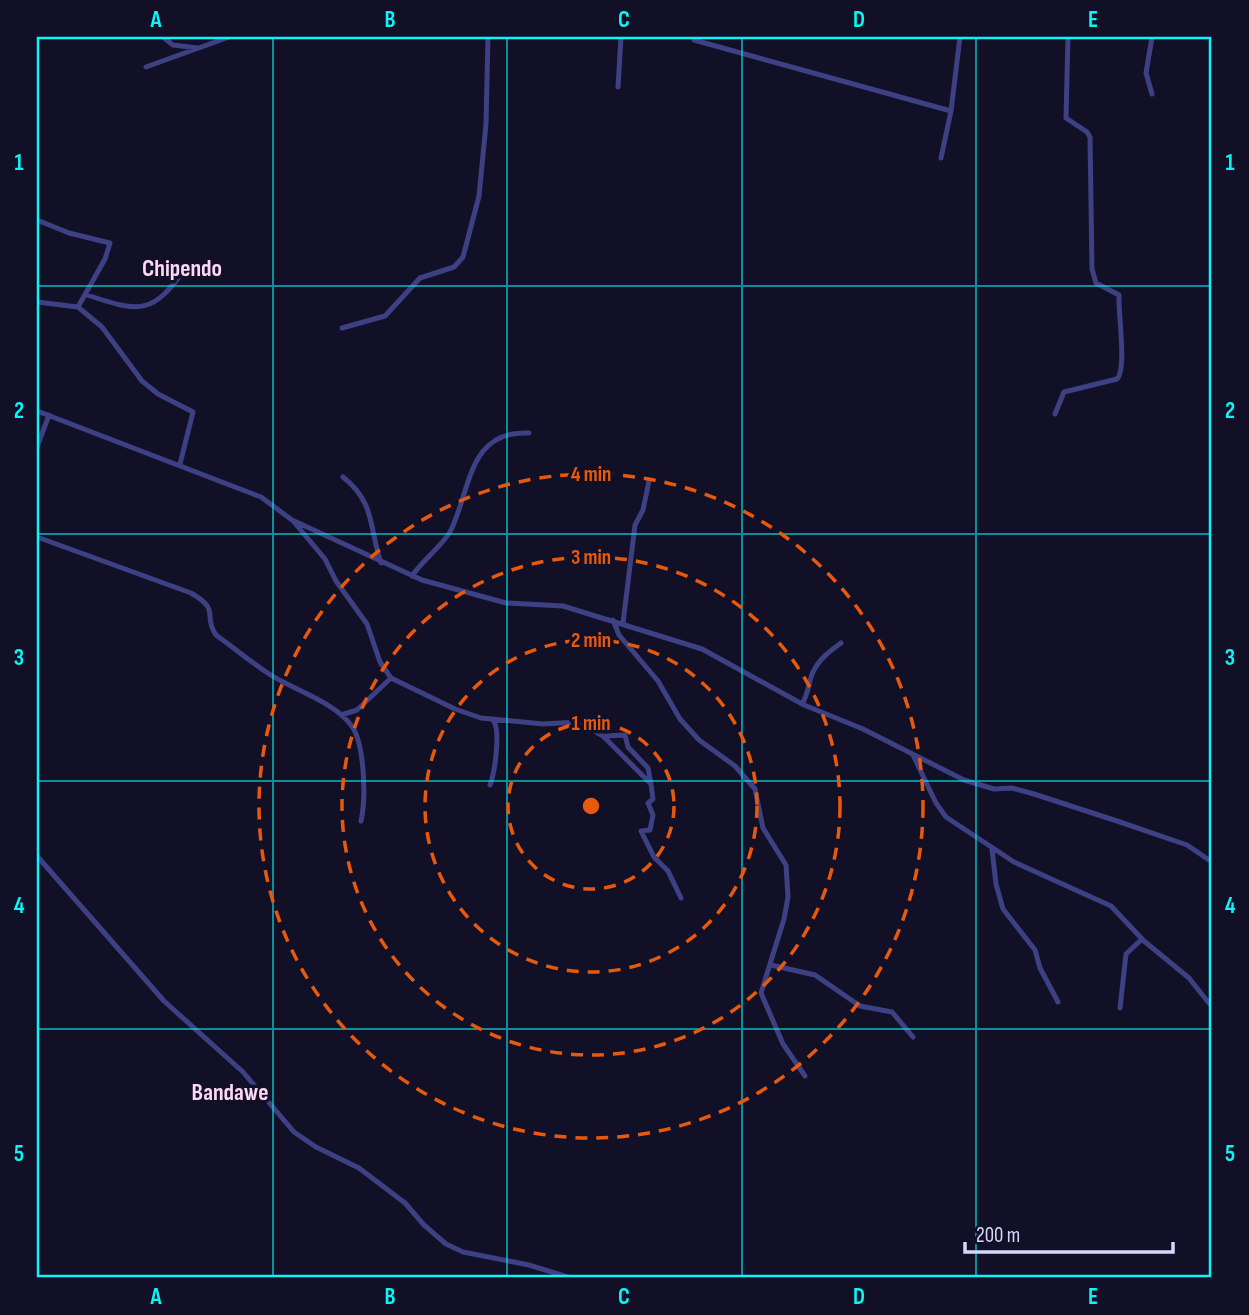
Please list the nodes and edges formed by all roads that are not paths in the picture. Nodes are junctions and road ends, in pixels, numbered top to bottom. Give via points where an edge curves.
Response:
1 (163, 37) edge
2 (229, 37) edge
3 (488, 37) edge
4 (621, 37) edge
5 (960, 37) edge
6 (1068, 37) edge
7 (1152, 37) edge
8 (694, 40) dead end
9 (199, 49) junction
10 (146, 67) dead end
11 (618, 87) dead end
12 (1152, 94) dead end
13 (951, 111) junction
14 (942, 158) dead end
15 (37, 220) edge
16 (187, 266) dead end
17 (87, 295) junction
18 (37, 302) edge
19 (78, 307) junction
20 (342, 328) dead end
21 (37, 411) edge
22 (1055, 414) dead end
23 (49, 415) junction
24 (529, 433) dead end
25 (37, 447) edge
26 (180, 464) junction
27 (343, 477) dead end
28 (649, 481) dead end
29 (292, 520) junction
30 (37, 537) edge
31 (382, 563) junction
32 (412, 576) junction
33 (613, 620) junction
34 (623, 623) junction
35 (841, 643) dead end
36 (391, 678) junction
37 (802, 704) junction
38 (341, 715) junction
39 (493, 720) junction
40 (603, 736) junction
41 (913, 755) junction
42 (652, 784) junction
43 (490, 785) dead end
44 (361, 821) dead end
45 (992, 849) junction
46 (37, 856) edge
47 (1212, 862) edge
48 (681, 898) dead end
49 (1142, 939) junction
50 (771, 965) junction
51 (1058, 1003) dead end
52 (1212, 1007) edge
53 (1120, 1008) dead end
54 (912, 1037) dead end
55 (805, 1076) dead end
56 (571, 1278) edge

1 - 9 street via 173,45
2 - 9 street
3 - 20 street via 479,196 463,257 454,267 421,278 385,316
4 - 11 street
5 - 13 street
6 - 22 street via 1066,118 1090,138 1092,269 1096,283 1119,295 1122,367 1116,379 1064,392
7 - 12 street via 1146,73
8 - 13 street
9 - 10 street
13 - 14 street
15 - 17 street via 110,243
16 - 17 street via 169,292 141,307
17 - 19 street
18 - 19 street
19 - 26 street via 102,327 142,381 193,412
21 - 23 street
23 - 25 street
23 - 26 street
24 - 32 street via 505,434 489,444 471,475 450,532
26 - 29 street via 261,497
27 - 31 street via 373,520
28 - 34 street via 635,525
29 - 31 street
29 - 36 street via 323,556 367,624 380,662
30 - 38 street via 207,602 216,635 270,674
31 - 32 street
32 - 33 street via 491,600 552,604
33 - 34 street
33 - 50 street via 626,646 658,681 680,719 699,740 742,772 755,789 763,828 783,858 788,877 784,919
34 - 37 street via 715,654
35 - 37 street via 813,671
36 - 38 street via 357,710
36 - 39 street via 455,709
37 - 41 street
38 - 44 street via 354,728 357,740 366,796
39 - 40 street via 578,722
39 - 43 street via 497,725 496,754
40 - 42 street
40 - 42 street via 625,735 628,747 648,768
41 - 45 street via 941,811
41 - 47 street via 980,786 1034,794 1187,845
42 - 48 street via 650,830 641,831
45 - 49 street via 1111,906
45 - 51 street via 1003,909 1035,950
46 - 56 street via 164,1001 243,1072 294,1132 359,1168 405,1203 446,1244
49 - 52 street via 1189,978
49 - 53 street via 1126,954
50 - 54 street via 815,975 860,1006 892,1012
50 - 55 street via 761,987 762,999 783,1044

